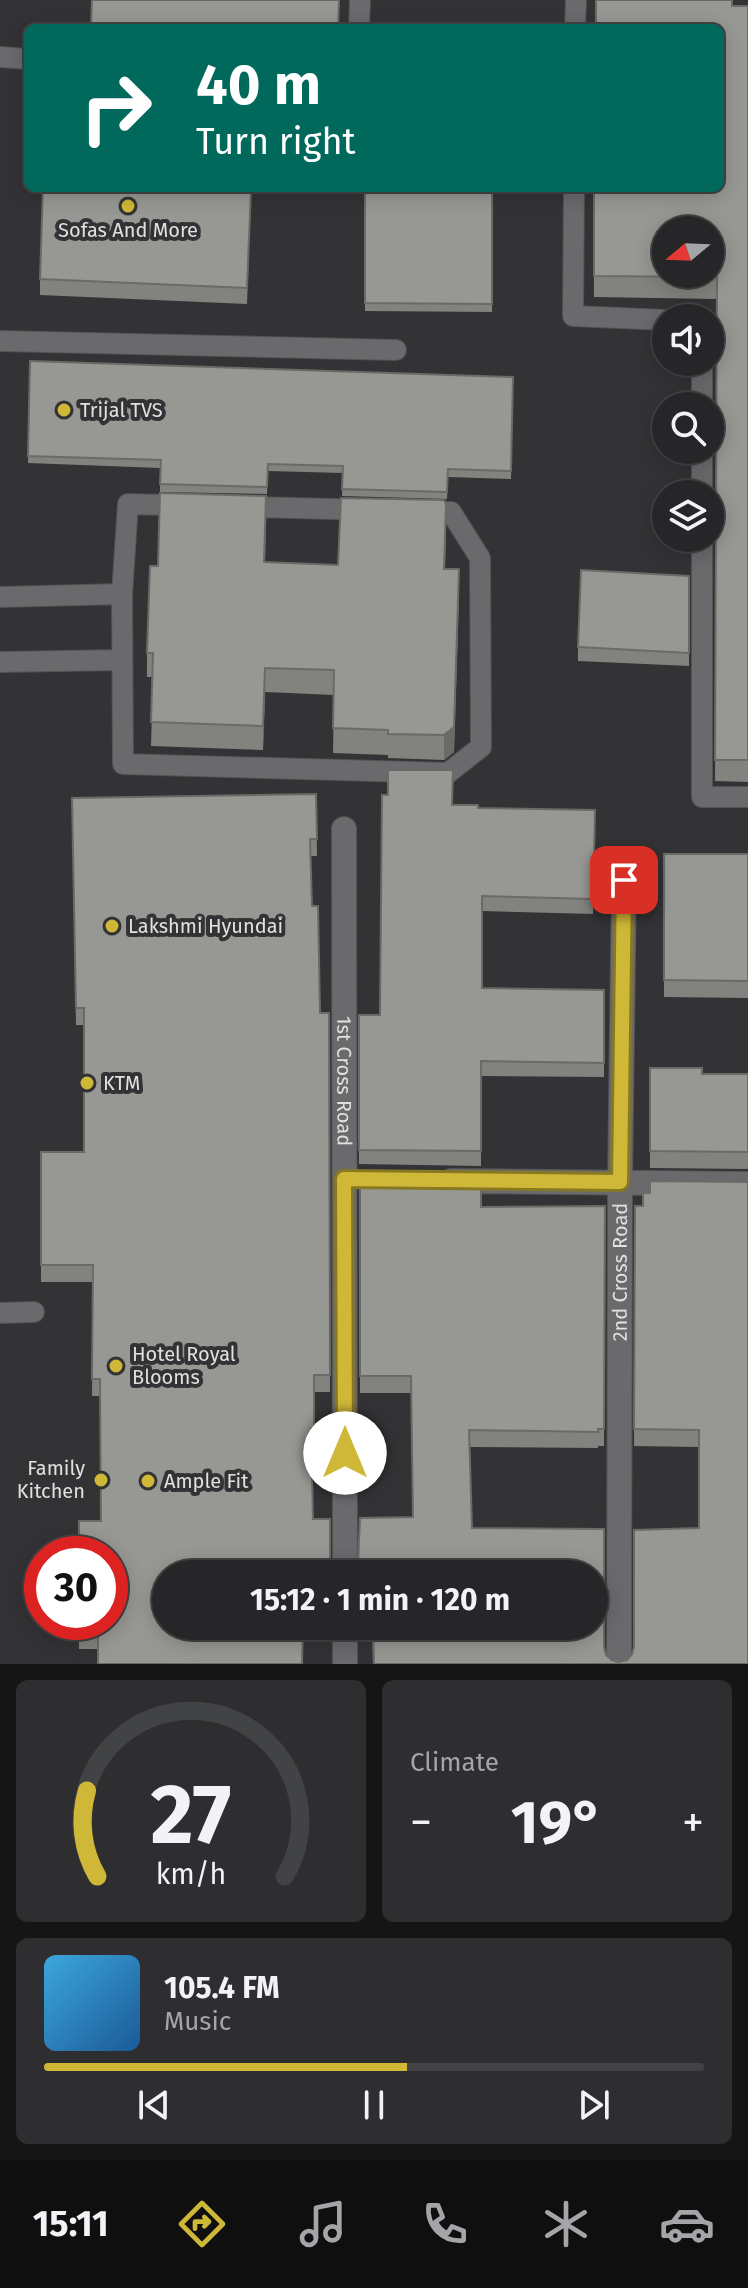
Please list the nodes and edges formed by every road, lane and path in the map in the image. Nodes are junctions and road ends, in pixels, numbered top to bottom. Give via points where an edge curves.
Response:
1 (360, 0) edge
2 (576, 0) edge
3 (359, 24) edge
4 (575, 24) edge
5 (0, 57) edge
6 (24, 59) edge
7 (574, 192) edge
8 (652, 319) edge
9 (0, 341) edge
10 (396, 350) dead end
11 (702, 552) edge
12 (122, 594) junction
13 (0, 597) edge
14 (122, 660) junction
15 (0, 662) edge
16 (748, 797) edge
17 (344, 829) dead end
18 (624, 880) dead end
19 (421, 1180) edge
20 (620, 1182) junction
21 (748, 1184) edge
22 (34, 1312) dead end
23 (0, 1313) edge
24 (345, 1560) edge
25 (345, 1640) edge
26 (345, 1664) edge
27 (619, 1664) edge

1 - 3 lane
2 - 4 lane
5 - 6 lane
7 - 8 lane via 573,316
9 - 10 lane
11 - 16 lane via 702,797
12 - 13 lane
12 - 14 lane
12 - 14 lane via 128,504 451,512 480,558 481,747 448,773 123,764
14 - 15 lane
17 - 24 street, 1st Cross Road via 352,1180
18 - 20 street, 2nd Cross Road
19 - 20 street
20 - 21 street
20 - 27 street, 2nd Cross Road
22 - 23 lane
25 - 26 street

